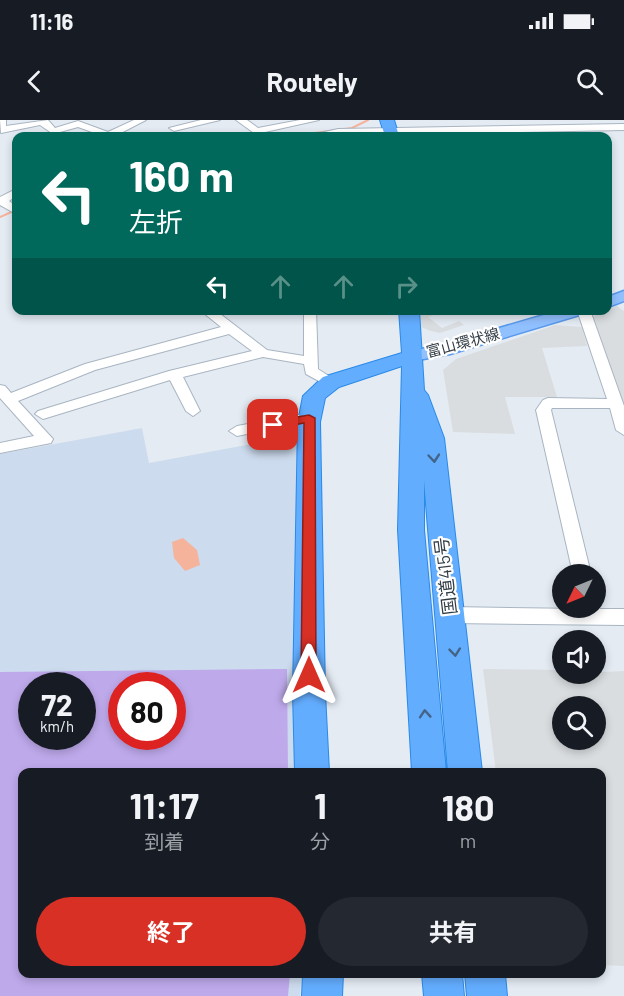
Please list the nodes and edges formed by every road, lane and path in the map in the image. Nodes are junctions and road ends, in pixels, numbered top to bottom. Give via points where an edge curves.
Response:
1 (141, 120) edge
2 (215, 120) edge
3 (241, 120) edge
4 (311, 120) edge
5 (364, 120) edge
6 (42, 121) edge
7 (624, 126) edge
8 (1, 127) edge
9 (390, 129) edge
10 (99, 132) edge
11 (117, 132) edge
12 (180, 132) edge
13 (252, 132) edge
14 (262, 132) edge
15 (339, 132) edge
16 (345, 132) edge
17 (362, 132) edge
18 (12, 214) edge
19 (3, 218) dead end
20 (213, 315) edge
21 (310, 315) edge
22 (409, 315) edge
23 (531, 315) edge
24 (565, 315) edge
25 (584, 315) edge
26 (231, 329) junction
27 (263, 353) junction
28 (310, 361) junction
29 (412, 369) junction
30 (174, 374) junction
31 (331, 382) junction
32 (5, 395) edge
33 (616, 404) junction
34 (194, 411) dead end
35 (43, 414) dead end
36 (309, 418) junction
37 (624, 430) edge
38 (237, 432) dead end
39 (0, 448) edge
40 (580, 564) edge
41 (552, 613) edge
42 (606, 614) edge
43 (450, 615) junction
44 (624, 617) edge
45 (312, 768) edge
46 (429, 768) edge
47 (465, 768) edge
48 (323, 978) edge
49 (442, 978) edge
50 (485, 978) edge
51 (322, 996) edge
52 (444, 996) edge
53 (487, 996) edge

1 - 11 street
2 - 12 street via 170,126
3 - 13 street
4 - 14 street
4 - 15 street
5 - 16 street
6 - 8 street
6 - 10 street via 53,131 78,124
7 - 9 street
9 - 17 street
18 - 19 street
20 - 26 street
21 - 28 street
22 - 29 highway, 国道415号
23 - 29 main road, 富山環状線 via 443,342
24 - 29 main road, 富山環状線 via 444,350
25 - 33 street
26 - 27 street
26 - 32 street via 112,359
27 - 28 street
27 - 30 street
28 - 31 street via 311,371
29 - 31 highway
29 -> 43 highway, 国道415号 via 432,438
46 -> 29 highway, 国道415号 via 411,530
30 - 34 street
30 - 35 street
31 - 36 highway via 314,396
32 - 39 street via 45,439
33 - 37 street
33 - 40 street via 548,403 543,410
36 - 38 street
36 - 45 highway
41 - 43 street
42 - 44 street
43 -> 47 highway, 国道415号
48 - 51 highway
49 - 52 highway
50 - 53 highway

